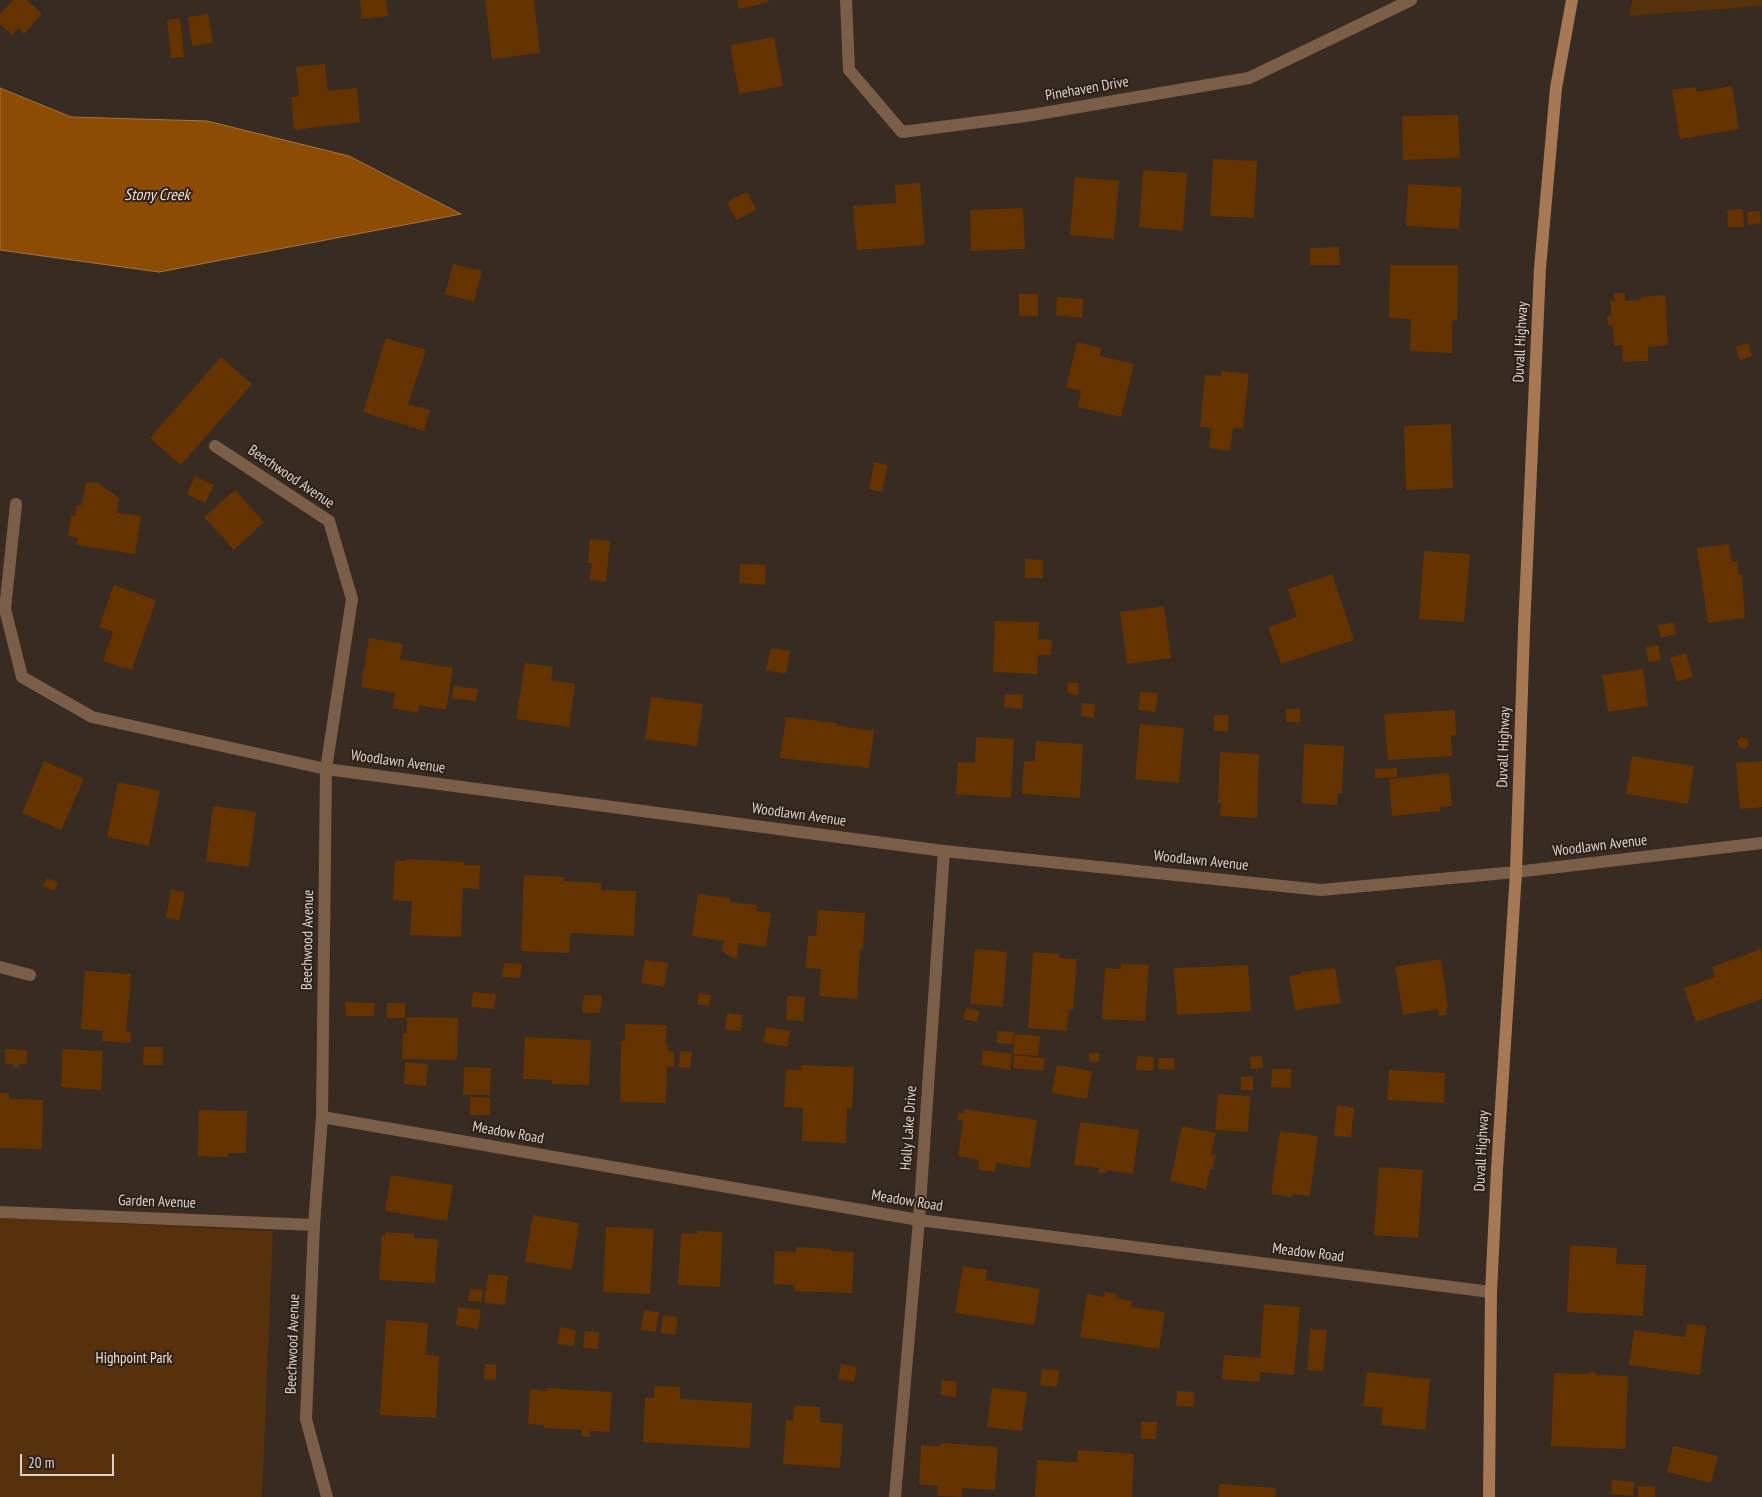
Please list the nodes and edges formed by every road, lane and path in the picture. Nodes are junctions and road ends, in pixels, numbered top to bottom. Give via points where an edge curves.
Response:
1 (846, 0) edge
2 (1411, 0) edge
3 (1572, 0) edge
4 (215, 446) dead end
5 (16, 504) dead end
6 (326, 769) junction
7 (1762, 843) edge
8 (944, 851) junction
9 (1516, 872) junction
10 (0, 967) edge
11 (30, 975) dead end
12 (322, 1117) junction
13 (0, 1212) edge
14 (919, 1220) junction
15 (314, 1224) junction
16 (1491, 1292) junction
17 (327, 1497) edge
18 (895, 1497) edge
19 (1489, 1497) edge

1 - 2 street, Pinehaven Drive via 849,70 902,132 1026,116 1249,78
3 - 9 street, Duvall Highway via 1556,88 1540,268
4 - 6 street, Beechwood Avenue via 329,521 352,599
5 - 6 street, Woodlawn Avenue via 5,609 22,677 92,717
6 - 8 street, Woodlawn Avenue
6 - 12 street, Beechwood Avenue
7 - 9 street, Woodlawn Avenue
8 - 9 street, Woodlawn Avenue via 1321,890
8 - 14 street, Holly Lake Drive
9 - 16 street, Duvall Highway
10 - 11 street
12 - 14 street, Meadow Road
12 - 15 street, Beechwood Avenue
13 - 15 street, Garden Avenue
14 - 16 street, Meadow Road
14 - 18 street, Holly Lake Drive
15 - 17 street, Beechwood Avenue via 306,1420
16 - 19 street, Duvall Highway

